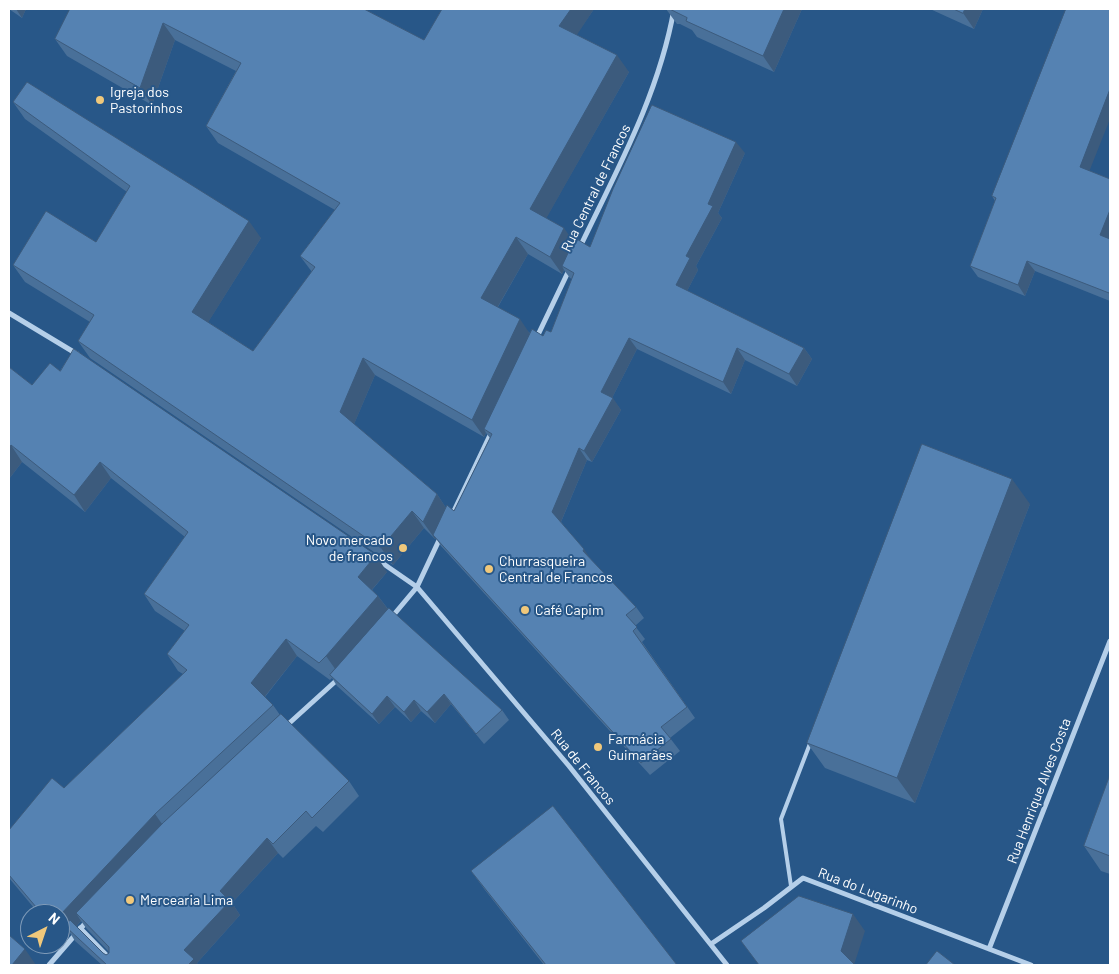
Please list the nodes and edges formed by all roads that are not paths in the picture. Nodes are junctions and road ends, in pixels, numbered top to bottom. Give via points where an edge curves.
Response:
1 (674, 9) edge
2 (578, 253) edge
3 (573, 262) edge
4 (9, 313) edge
5 (535, 342) edge
6 (84, 359) edge
7 (492, 430) edge
8 (450, 519) edge
9 (445, 528) edge
10 (368, 553) edge
11 (417, 587) junction
12 (385, 625) edge
13 (1110, 640) edge
14 (341, 676) edge
15 (277, 735) edge
16 (812, 738) edge
17 (791, 886) junction
18 (93, 914) edge
19 (80, 928) junction
20 (711, 944) junction
21 (989, 949) junction
22 (49, 965) edge
23 (116, 965) edge
24 (727, 965) edge
25 (1031, 965) edge

1 - 2 street, Rua Central de Francos via 661,66 641,120
3 - 5 street, Rua Central de Francos
4 - 6 street
7 - 8 street
9 - 11 street
10 - 11 street, Rua de Francos
11 - 12 street
11 - 20 street, Rua de Francos via 569,766
13 - 21 street, Rua Henrique Alves Costa
14 - 15 street
16 - 17 lane via 781,819
17 - 20 street, Rua do Lugarinho
17 - 21 street, Rua do Lugarinho via 803,878
18 - 19 street
19 - 22 street
19 - 23 street
20 - 24 street, Rua de Francos
21 - 25 street, Rua do Lugarinho

